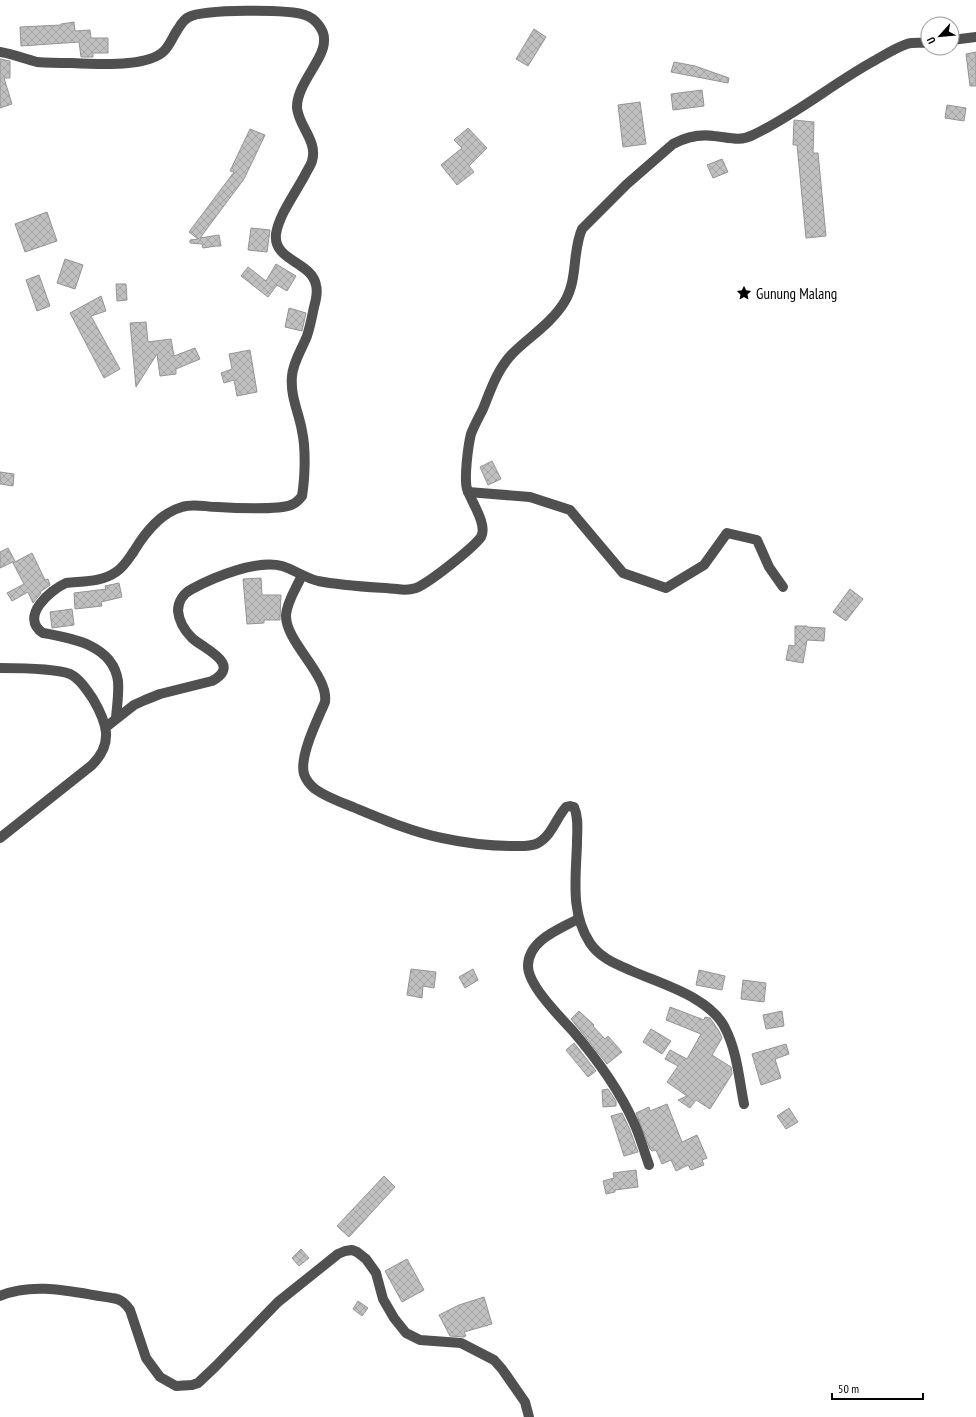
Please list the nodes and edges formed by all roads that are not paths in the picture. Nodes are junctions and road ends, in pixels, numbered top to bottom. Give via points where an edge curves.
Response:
1 (976, 37) edge
2 (960, 39) edge
3 (920, 43) edge
4 (0, 52) edge
5 (468, 492) junction
6 (302, 575) junction
7 (783, 587) dead end
8 (0, 668) edge
9 (116, 718) junction
10 (106, 727) junction
11 (0, 838) edge
12 (578, 919) junction
13 (744, 1104) dead end
14 (650, 1165) dead end
15 (0, 1296) edge
16 (529, 1417) edge

1 - 2 street
3 - 5 street via 909,44 893,50 751,136 738,139 712,135 693,136 681,140 626,184 582,229 572,285 565,302 550,320 513,353 493,381 472,433 466,480
4 - 9 street via 41,62 128,63 160,55 186,18 202,13 233,11 306,15 314,19 324,37 323,47 308,76 297,109 313,147 312,161 277,228 276,237 279,250 314,277 317,290 307,336 293,369 292,378 293,399 304,442 302,496 290,506 283,507 192,505 172,510 152,526 117,572 97,580 66,583 55,588 40,604 34,613 34,623 39,630 94,647 110,661 116,671 118,682
5 - 6 street via 481,521 482,535 420,586 410,590 385,588 318,581
5 - 7 street via 530,497 570,510 623,573 666,588 704,565 727,533 757,540 769,566
6 - 9 street via 282,566 257,565 186,592 178,605 181,622 193,638 218,656 223,673 220,677 202,684 145,700
6 - 12 street via 288,607 287,621 321,682 326,696 303,767 310,784 343,803 411,829 441,838 487,846 535,845 548,833 566,807 574,807 577,826
8 - 10 street via 56,672 78,679 100,711
9 - 10 street
10 - 11 street via 103,752 92,765
12 - 13 street via 587,938 601,956 675,989 703,1004 719,1018 729,1037
12 - 14 street via 541,940 530,956 528,967 536,988 589,1050 620,1096 634,1123
15 - 16 street via 8,1292 33,1288 118,1299 130,1310 150,1364 169,1384 184,1387 198,1382 215,1367 278,1302 338,1254 352,1250 366,1259 376,1273 383,1300 406,1333 420,1340 461,1343 494,1360 525,1402

